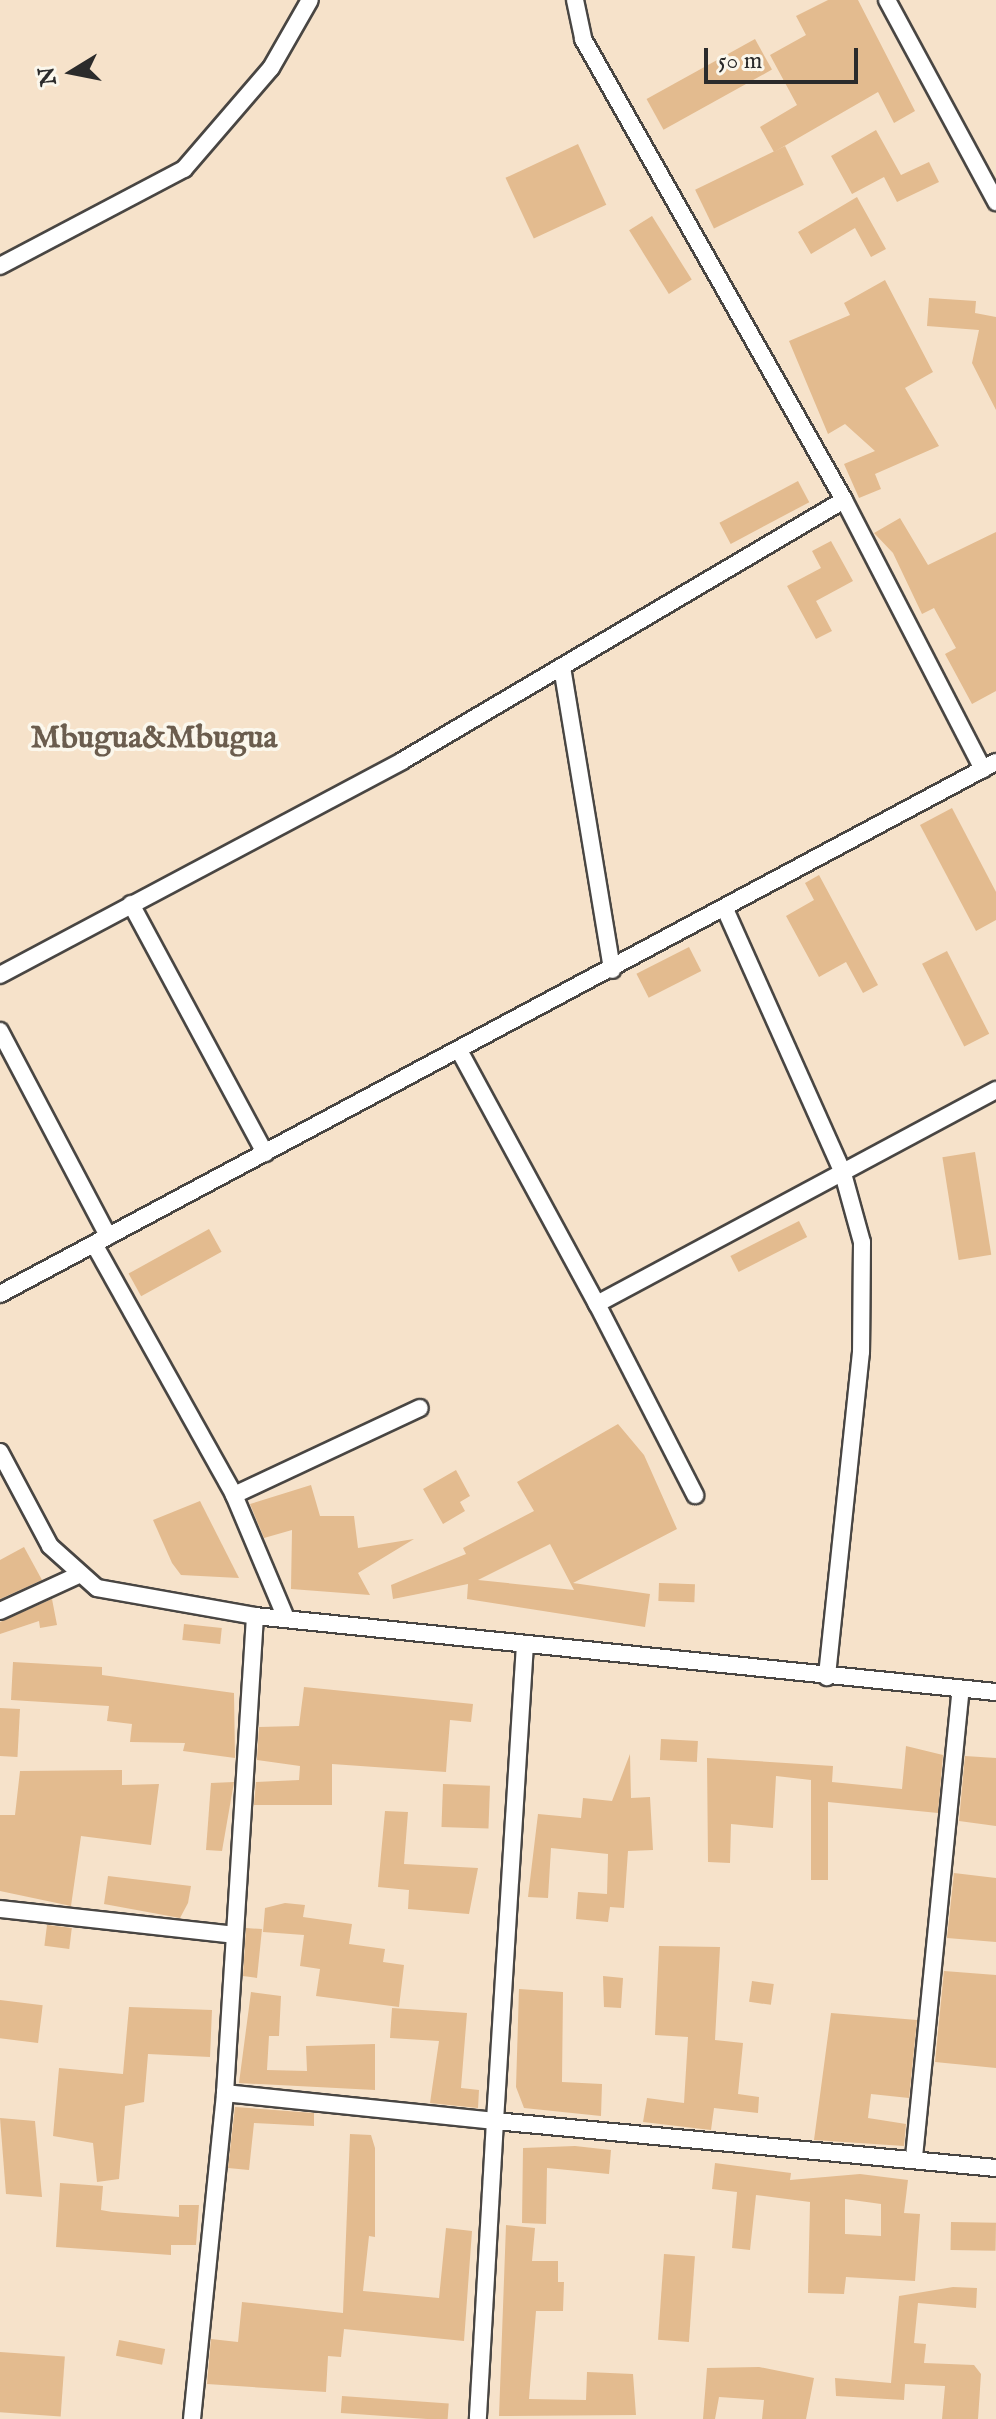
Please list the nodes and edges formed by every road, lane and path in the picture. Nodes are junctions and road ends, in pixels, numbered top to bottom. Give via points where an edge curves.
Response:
1 (310, 0) edge
2 (575, 0) edge
3 (887, 0) edge
4 (996, 202) edge
5 (0, 266) edge
6 (844, 500) junction
7 (562, 667) junction
8 (990, 766) edge
9 (131, 904) junction
10 (725, 909) junction
11 (612, 970) junction
12 (0, 975) edge
13 (0, 1031) edge
14 (460, 1052) junction
15 (996, 1090) edge
16 (265, 1153) junction
17 (842, 1170) junction
18 (101, 1240) junction
19 (0, 1294) edge
20 (597, 1304) junction
21 (420, 1408) dead end
22 (0, 1452) edge
23 (234, 1495) junction
24 (695, 1495) dead end
25 (76, 1576) junction
26 (0, 1611) edge
27 (255, 1616) junction
28 (286, 1618) junction
29 (525, 1644) junction
30 (827, 1677) junction
31 (961, 1689) junction
32 (996, 1692) edge
33 (0, 1909) edge
34 (235, 1935) junction
35 (225, 2093) junction
36 (495, 2121) junction
37 (914, 2157) junction
38 (996, 2168) edge
39 (192, 2419) edge
40 (478, 2419) edge

1 - 5 street via 271,68 184,169
2 - 6 street via 583,39
3 - 4 street
6 - 7 street
6 - 8 street
7 - 9 street via 402,761
7 - 11 street
8 - 10 street
9 - 12 street
9 - 16 street
10 - 11 street
10 - 17 street
11 - 14 street
13 - 18 street
14 - 16 street
14 - 20 street
15 - 17 street
16 - 18 street
17 - 20 street
17 - 30 street via 862,1242 861,1352
18 - 19 street
18 - 23 street
20 - 24 street
21 - 23 street
22 - 25 street via 50,1546
23 - 28 street
25 - 26 street
25 - 27 street via 97,1588
27 - 28 street
27 - 34 street
28 - 29 street
29 - 30 street
29 - 36 street
30 - 31 street
31 - 32 street
31 - 37 street
33 - 34 street
34 - 35 street
35 - 36 street
35 - 39 street
36 - 37 street
36 - 40 street
37 - 38 street

